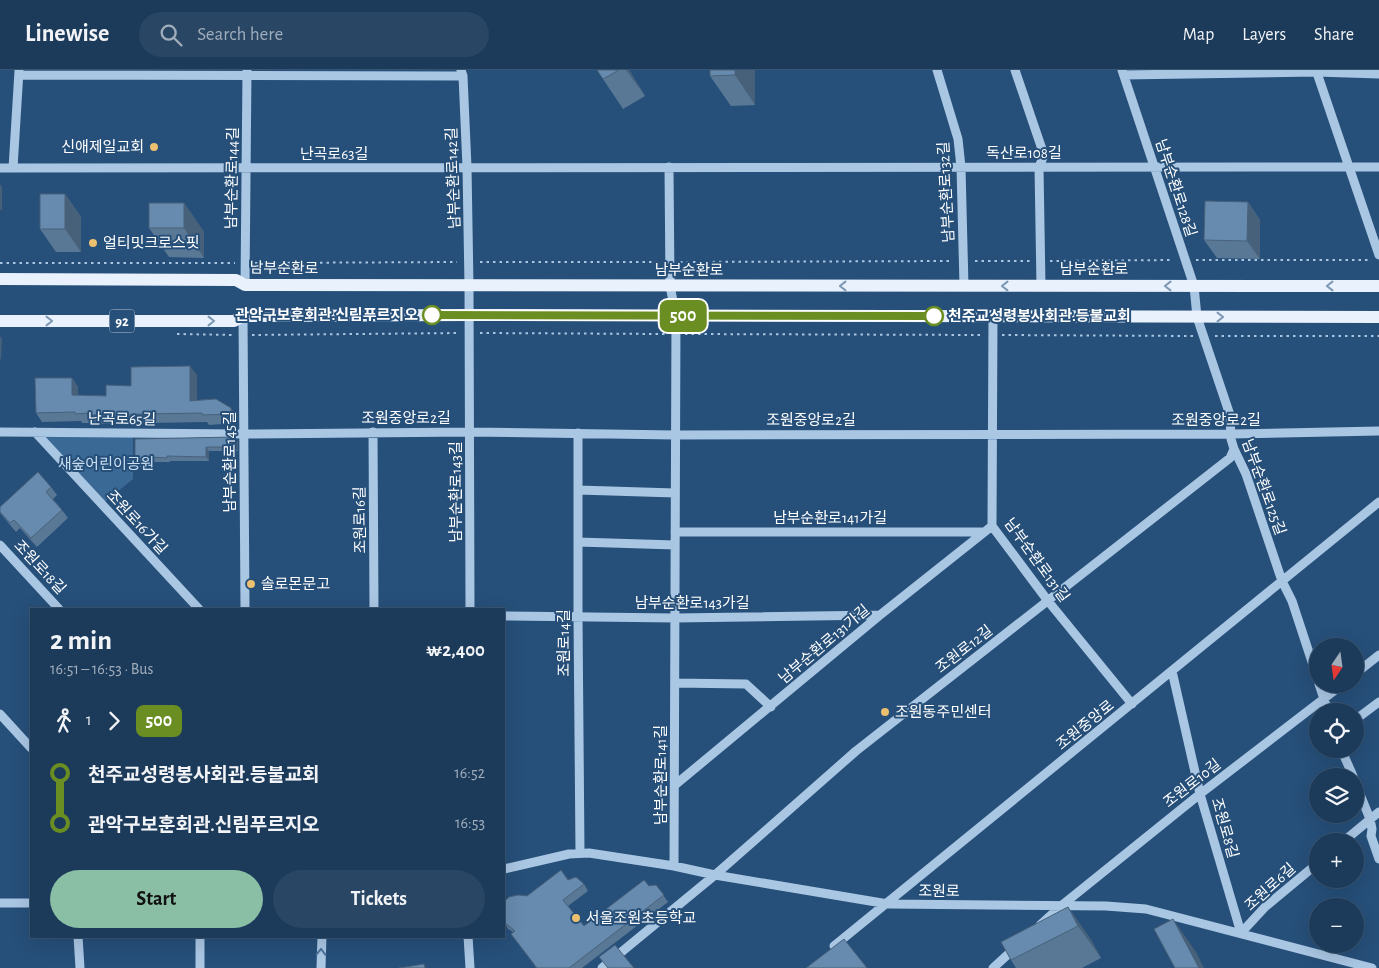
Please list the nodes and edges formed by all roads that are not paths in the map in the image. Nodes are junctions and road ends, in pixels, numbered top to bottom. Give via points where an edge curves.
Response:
1 (937, 70) edge
2 (1014, 70) edge
3 (1316, 71) edge
4 (19, 73) edge
5 (247, 73) edge
6 (462, 73) edge
7 (1123, 73) edge
8 (1373, 73) edge
9 (468, 167) junction
10 (669, 167) junction
11 (960, 167) junction
12 (1038, 167) junction
13 (1154, 167) junction
14 (1349, 167) junction
15 (1379, 167) edge
16 (0, 168) edge
17 (13, 168) junction
18 (246, 168) junction
19 (1379, 255) edge
20 (0, 279) edge
21 (245, 285) junction
22 (469, 286) junction
23 (670, 286) junction
24 (964, 286) junction
25 (1042, 286) junction
26 (1194, 286) junction
27 (1379, 286) edge
28 (469, 315) junction
29 (243, 316) junction
30 (676, 316) junction
31 (993, 316) junction
32 (1197, 317) junction
33 (1379, 317) edge
34 (0, 321) edge
35 (1379, 431) edge
36 (0, 432) edge
37 (35, 432) junction
38 (373, 432) junction
39 (469, 432) junction
40 (578, 433) junction
41 (992, 433) junction
42 (244, 434) junction
43 (1231, 434) junction
44 (675, 435) junction
45 (1234, 449) junction
46 (578, 490) junction
47 (675, 493) junction
48 (1379, 502) edge
49 (992, 526) junction
50 (675, 532) junction
51 (984, 532) junction
52 (578, 542) junction
53 (0, 545) edge
54 (675, 545) junction
55 (1282, 581) junction
56 (1048, 601) junction
57 (58, 608) edge
58 (198, 608) edge
59 (245, 608) edge
60 (374, 608) edge
61 (470, 608) edge
62 (880, 615) junction
63 (505, 616) edge
64 (578, 616) junction
65 (675, 618) junction
66 (1309, 654) edge
67 (1379, 656) edge
68 (1364, 667) edge
69 (1172, 671) junction
70 (675, 683) junction
71 (1321, 693) edge
72 (1331, 693) edge
73 (1323, 699) junction
74 (1379, 702) edge
75 (1325, 703) edge
76 (1132, 704) junction
77 (771, 707) junction
78 (1364, 713) edge
79 (0, 714) edge
80 (30, 747) edge
81 (675, 785) junction
82 (1200, 794) junction
83 (1364, 804) edge
84 (1379, 812) edge
85 (1370, 819) junction
86 (1376, 831) edge
87 (1353, 833) edge
88 (580, 853) junction
89 (1379, 858) edge
90 (674, 866) junction
91 (505, 869) edge
92 (1309, 871) edge
93 (715, 876) junction
94 (0, 903) edge
95 (30, 903) edge
96 (888, 904) junction
97 (1061, 906) junction
98 (1034, 931) edge
99 (1241, 933) junction
100 (78, 938) edge
101 (200, 938) edge
102 (322, 938) edge
103 (468, 938) edge
104 (1020, 943) edge
105 (829, 951) edge
106 (80, 968) edge
107 (200, 968) edge
108 (321, 968) edge
109 (470, 968) edge
110 (602, 968) edge
111 (993, 968) edge
112 (1372, 968) edge

1 - 11 street, 남부순환로132길 via 958,139
2 - 12 street via 1044,155
3 - 7 street
3 - 8 street
3 - 14 street
4 - 5 street
4 - 17 street
5 - 6 street
5 - 18 street, 남부순환로144길
6 - 9 street, 남부순환로142길
7 - 13 street, 남부순환로128길
9 - 10 street, 난곡로63길
9 - 18 street, 난곡로63길
9 - 22 street, 남부순환로142길
10 - 11 street, 독산로108길
10 - 23 street, 남부순환로141길
11 - 12 street, 독산로108길
11 - 24 street, 남부순환로132길
12 - 13 street, 독산로108길
12 - 25 street
13 - 14 street, 독산로108길
13 - 26 street, 남부순환로128길
14 - 15 street, 독산로108길
14 - 19 street
16 - 17 street, 난곡로63길
17 - 18 street, 난곡로63길
18 - 21 street, 남부순환로144길
20 - 21 main road, 남부순환로 via 236,280
21 - 22 main road, 남부순환로
22 - 23 main road, 남부순환로
22 - 28 street, 남부순환로142길
24 -> 23 main road, 남부순환로
23 - 30 street, 남부순환로141길
25 -> 24 main road, 남부순환로
26 -> 25 main road, 남부순환로
27 -> 26 main road, 남부순환로
26 - 32 street, 남부순환로128길
28 - 29 main road, 92
28 - 30 main road, 92
28 - 39 street, 남부순환로143길
34 -> 29 main road, 92 via 234,321
29 - 42 street, 남부순환로145길
30 - 31 main road, 92
30 - 44 street, 남부순환로141길
31 - 32 main road, 92
31 - 41 street, 남부순환로131길
32 -> 33 main road, 92
32 - 43 street, 남부순환로125길 via 1230,415
35 - 43 street, 조원중앙로2길
36 - 37 street, 난곡로65길
37 - 42 street, 난곡로65길
37 - 58 street, 조원로16가길
38 - 39 street, 조원중앙로2길
38 - 42 street, 조원중앙로2길
38 - 60 street, 조원로16길
39 - 40 street, 조원중앙로2길
39 - 61 street, 남부순환로143길
40 - 44 street, 조원중앙로2길
40 - 46 street, 조원로14길
41 - 43 street, 조원중앙로2길
41 - 44 street, 조원중앙로2길
41 - 49 street, 남부순환로131길
42 - 59 street, 남부순환로145길
43 - 45 street, 남부순환로125길
44 - 47 street, 남부순환로141길
45 - 55 street, 남부순환로125길 via 1246,474
45 - 56 street, 조원로12길 via 1230,458
46 - 47 street
46 - 52 street, 조원로14길
47 - 50 street, 남부순환로141길
48 - 55 street, 조원중앙로
49 - 51 street, 남부순환로131가길
49 - 56 street, 남부순환로131길
50 - 51 street, 남부순환로141가길
50 - 54 street, 남부순환로141길
51 - 62 street, 남부순환로131가길
52 - 54 street
52 - 64 street, 조원로14길
53 - 57 street, 조원로18길
54 - 65 street, 남부순환로141길
55 - 66 street, 남부순환로125길
55 - 69 street, 조원중앙로
56 - 76 street, 남부순환로131길
56 - 93 street, 조원로12길 via 856,751
62 - 65 street, 남부순환로143가길
62 - 77 street, 남부순환로131가길
63 - 64 street, 남부순환로143가길
64 - 65 street, 남부순환로143가길
64 - 88 street, 조원로14길
65 - 70 street, 남부순환로141길
67 - 68 street
69 - 76 street, 조원중앙로
69 - 82 street, 조원로8길
70 - 77 street via 746,684
70 - 81 street, 남부순환로141길
71 - 73 street, 남부순환로125길
72 - 73 street, 조원로10길
73 - 75 street, 남부순환로125길
73 - 82 street, 조원로10길
74 - 78 street
76 - 96 street, 조원중앙로
77 - 81 street, 남부순환로131가길
79 - 80 street
81 - 90 street, 남부순환로141길
82 - 97 street, 조원로10길
82 - 99 street, 조원로8길
83 - 85 street
84 - 85 street
85 - 86 street
85 - 87 street
86 - 89 street via 1371,836
88 - 90 street, 조원로
88 - 91 street, 조원로
90 - 93 street, 조원로
92 - 99 street, 조원로6길
93 - 96 street, 조원로
93 - 110 street, 조원로12길
94 - 95 street
96 - 97 street, 조원로
96 - 105 street, 조원중앙로
97 - 98 street, 조원로10길
97 - 99 street, 조원로 via 1146,909
99 - 112 street, 조원로
100 - 106 street
101 - 107 street
108 -> 102 street
103 - 109 street
104 - 111 street

